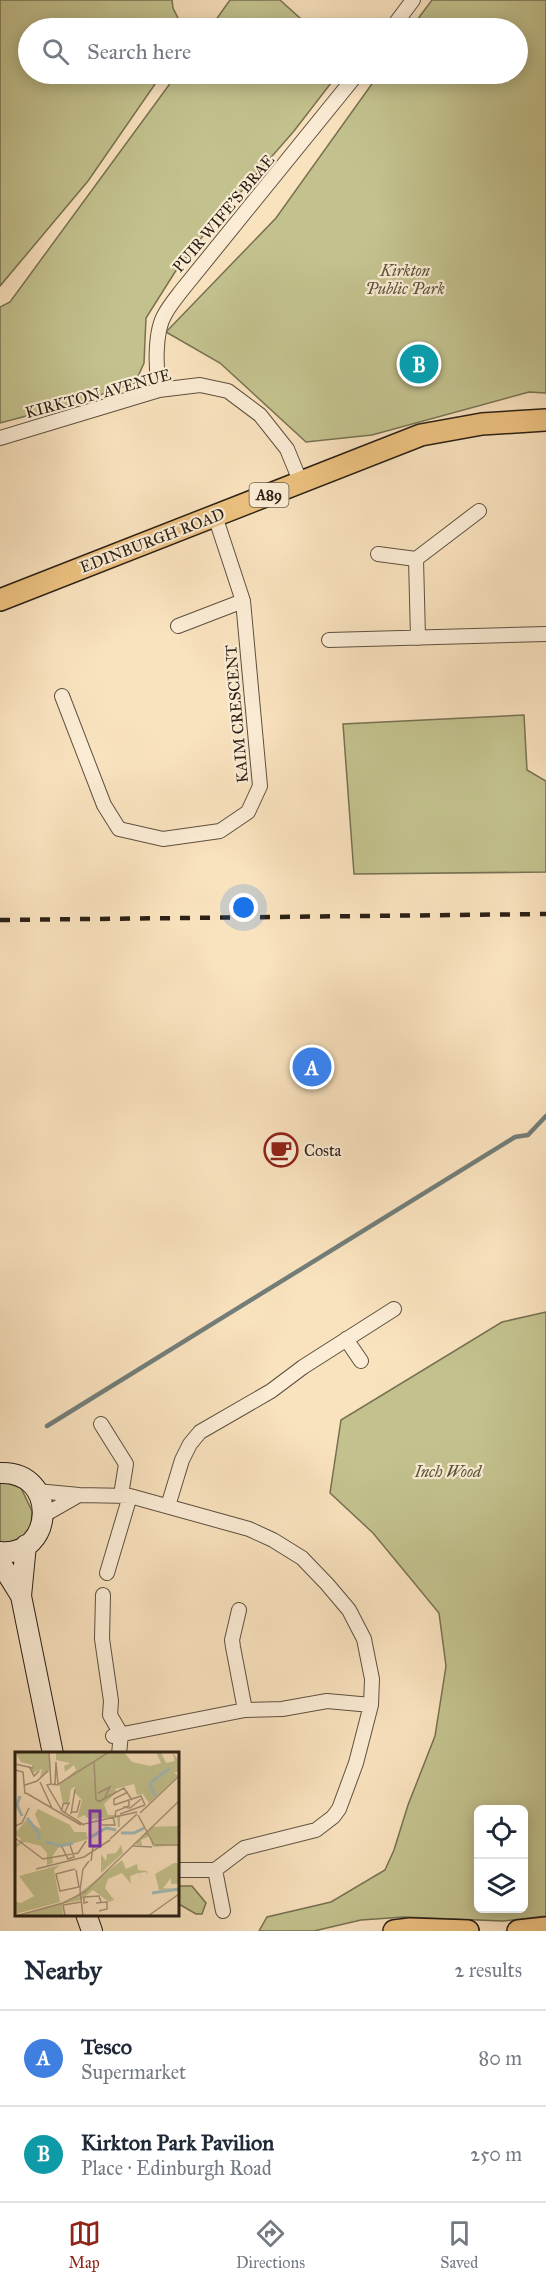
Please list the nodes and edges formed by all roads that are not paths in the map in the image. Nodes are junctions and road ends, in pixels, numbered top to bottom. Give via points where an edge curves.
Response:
1 (413, 0) edge
2 (400, 18) edge
3 (349, 84) edge
4 (159, 390) junction
5 (546, 420) edge
6 (0, 438) edge
7 (301, 483) junction
8 (479, 511) dead end
9 (214, 516) junction
10 (378, 554) dead end
11 (416, 559) junction
12 (0, 600) edge
13 (243, 601) junction
14 (178, 626) dead end
15 (546, 634) edge
16 (418, 638) junction
17 (329, 640) dead end
18 (62, 696) dead end
19 (394, 1309) dead end
20 (346, 1339) junction
21 (361, 1361) dead end
22 (101, 1424) dead end
23 (2, 1469) edge
24 (37, 1491) junction
25 (79, 1496) junction
26 (125, 1496) junction
27 (168, 1506) junction
28 (44, 1515) junction
29 (26, 1545) junction
30 (0, 1552) edge
31 (0, 1562) edge
32 (107, 1573) dead end
33 (103, 1594) dead end
34 (21, 1596) junction
35 (239, 1610) dead end
36 (371, 1705) junction
37 (245, 1710) junction
38 (117, 1735) junction
39 (52, 1752) edge
40 (119, 1752) edge
41 (178, 1870) edge
42 (215, 1870) junction
43 (223, 1911) dead end
44 (546, 1928) edge
45 (394, 1931) edge
46 (468, 1931) edge
47 (518, 1931) edge

1 - 2 street
3 - 4 street, PUIR WIFE'S BRAE via 163,316 157,346
4 - 6 street, KIRKTON AVENUE
4 - 7 street, KIRKTON AVENUE via 200,385 228,391 260,415 287,449
5 - 7 main road, EDINBURGH ROAD / A89 via 482,424 421,435
7 - 9 main road, EDINBURGH ROAD / A89
8 - 11 street
9 - 12 main road, EDINBURGH ROAD / A89
9 - 13 street, KAIM CRESCENT
10 - 11 street
11 - 16 street
13 - 14 street
13 - 18 street, KAIM CRESCENT via 260,786 248,812 220,831 163,838 119,829 104,805
15 - 16 street
16 - 17 street
19 - 20 street
20 - 21 street
20 - 27 street via 270,1391 200,1432 182,1460
22 - 26 street via 126,1464
23 - 24 main road via 27,1480
24 - 25 street
24 - 28 main road
25 - 26 street
25 - 28 street
26 - 27 street
26 - 32 street
27 - 36 street via 249,1529 302,1558 357,1624 371,1669
28 - 29 main road via 38,1533
29 - 30 main road
29 - 34 main road
31 - 34 main road
33 - 38 street via 102,1639 110,1715
34 - 39 main road
35 - 37 street via 232,1640
36 - 37 street via 327,1701 282,1709
36 - 42 street via 356,1763 333,1817 316,1830 244,1848
37 - 38 street
38 - 40 street
41 - 42 street
42 - 43 street
44 - 47 main road
45 - 46 main road

